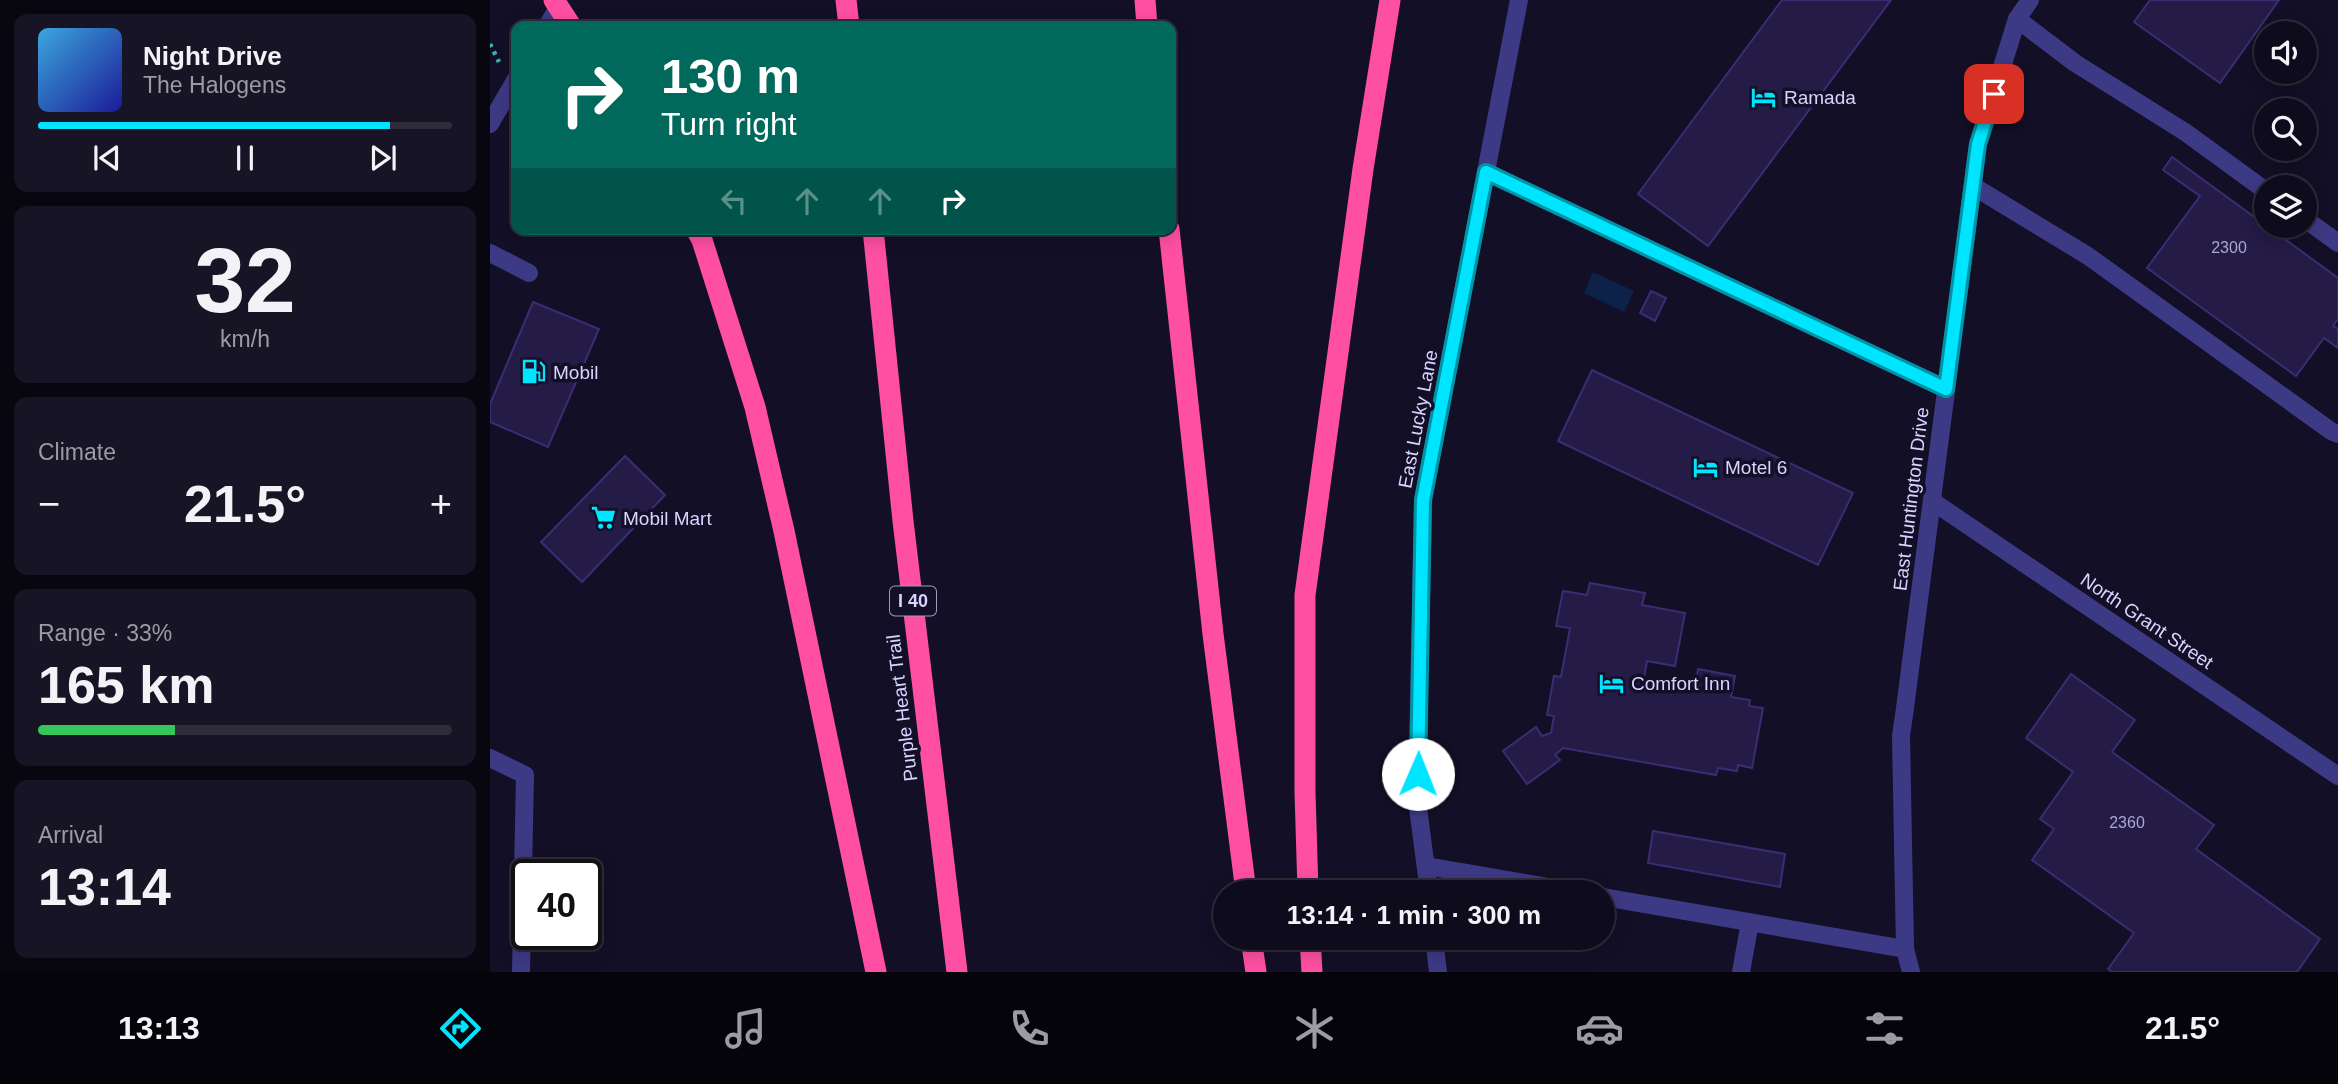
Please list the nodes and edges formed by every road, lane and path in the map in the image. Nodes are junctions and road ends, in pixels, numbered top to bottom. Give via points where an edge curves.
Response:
1 (846, 0) edge
2 (1145, 0) edge
3 (1390, 0) edge
4 (1519, 0) edge
5 (2031, 0) edge
6 (556, 4) edge
7 (2017, 19) junction
8 (549, 21) edge
9 (567, 21) edge
10 (848, 21) edge
11 (1147, 21) edge
12 (511, 88) edge
13 (490, 124) edge
14 (1486, 172) junction
15 (2254, 182) edge
16 (1973, 186) junction
17 (2317, 228) edge
18 (699, 235) edge
19 (874, 235) edge
20 (1170, 235) edge
21 (2338, 243) edge
22 (490, 253) edge
23 (529, 273) dead end
24 (1946, 389) junction
25 (2338, 434) edge
26 (1932, 501) junction
27 (490, 758) edge
28 (2338, 776) edge
29 (1426, 866) junction
30 (1244, 880) edge
31 (1308, 880) edge
32 (1428, 880) edge
33 (1508, 880) edge
34 (1615, 899) edge
35 (1750, 922) junction
36 (1905, 949) junction
37 (1253, 950) edge
38 (1311, 950) edge
39 (1435, 950) edge
40 (522, 972) edge
41 (876, 972) edge
42 (957, 972) edge
43 (1256, 972) edge
44 (1312, 972) edge
45 (1438, 972) edge
46 (1741, 972) edge
47 (1911, 972) edge

1 - 10 highway
2 - 11 highway
3 - 31 highway via 1305,595
4 - 14 street, East Lucky Lane
5 - 7 street, East Huntington Drive
6 - 8 street
6 - 9 highway
7 - 15 street
7 - 16 street, East Huntington Drive via 1978,144
12 - 13 street
14 - 24 street
14 - 29 street, East Lucky Lane via 1423,500 1418,800
16 - 24 street, East Huntington Drive
16 - 25 street via 2088,256
17 - 21 street
18 - 41 highway via 755,407
19 - 42 highway, Purple Heart Trail / I 40
20 - 30 highway
22 - 23 street
24 - 26 street, East Huntington Drive
26 - 28 street, North Grant Street
26 - 36 street, East Huntington Drive via 1901,736
27 - 40 street via 525,775
29 - 32 street, East Lucky Lane
29 - 33 street
34 - 35 street
35 - 36 street
35 - 46 street
36 - 47 street, East Huntington Drive
37 - 43 highway
38 - 44 highway
39 - 45 street

